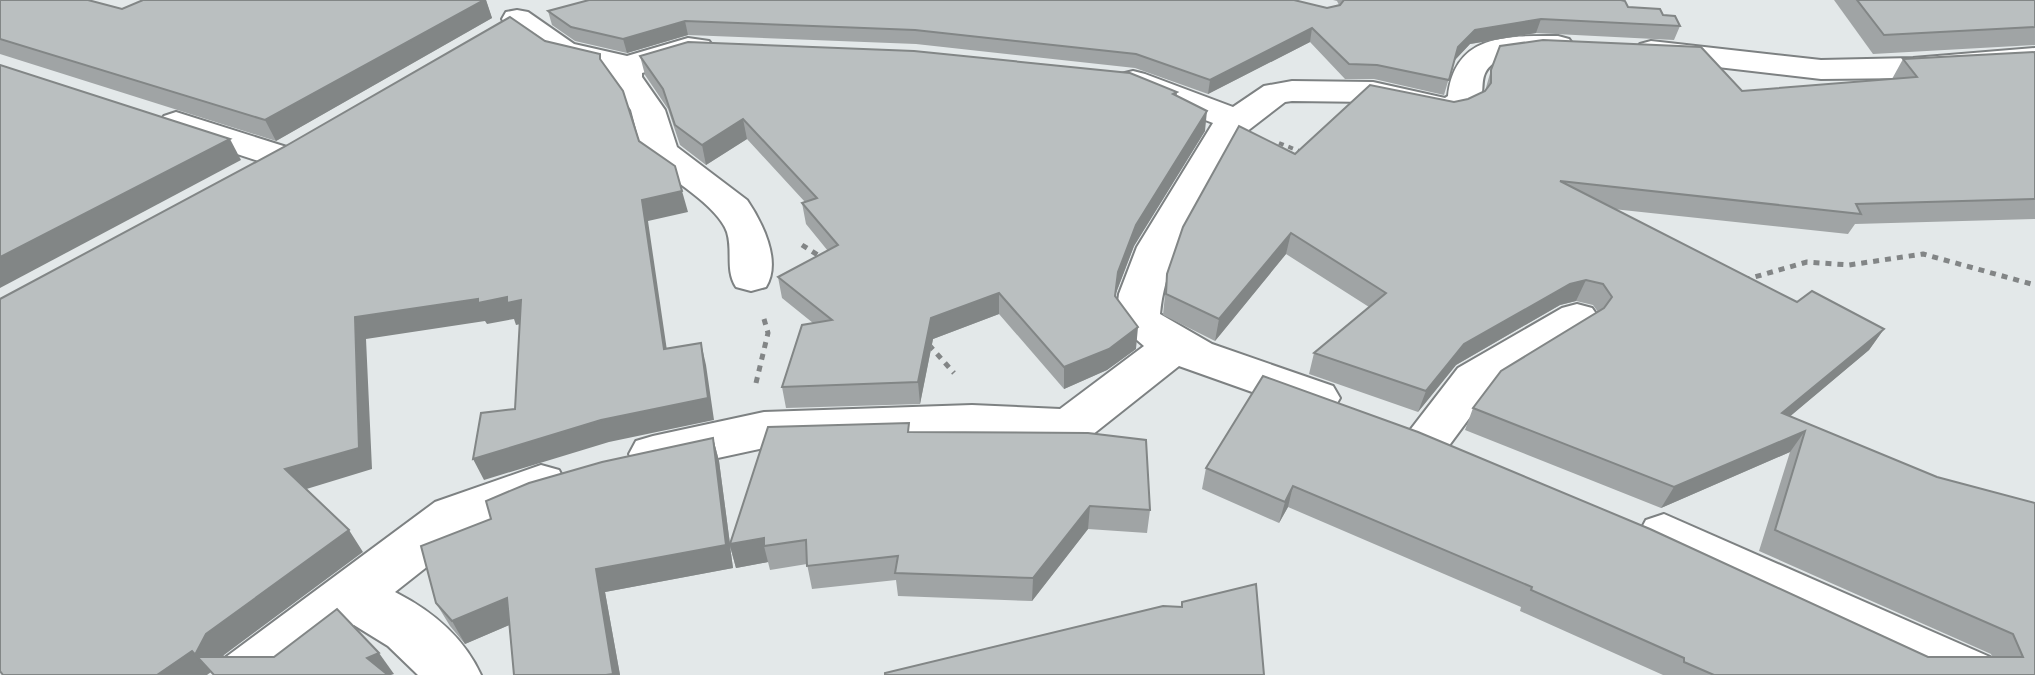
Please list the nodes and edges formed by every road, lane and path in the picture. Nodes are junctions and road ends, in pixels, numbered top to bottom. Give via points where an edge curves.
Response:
1 (516, 20) edge
2 (733, 49) edge
3 (2035, 58) edge
4 (627, 66) junction
5 (1105, 78) edge
6 (148, 114) edge
7 (1236, 120) junction
8 (1316, 156) edge
9 (239, 179) edge
10 (801, 245) dead end
11 (828, 261) edge
12 (751, 278) joint
13 (1736, 282) edge
14 (2035, 285) edge
15 (1577, 318) dead end
16 (924, 339) edge
17 (1174, 346) junction
18 (1009, 424) junction
19 (743, 434) junction
20 (1628, 520) edge
21 (350, 598) junction
22 (247, 675) edge
23 (452, 675) edge
24 (1969, 675) edge

1 - 4 street via 563,51
2 - 4 street via 688,48
3 - 7 street via 1833,69 1536,46 1482,54 1473,62 1465,101 1449,109 1351,90 1292,91 1276,93
4 - 12 street via 625,77 648,110 660,152 733,208 747,233
5 - 7 street via 1135,81
6 - 9 street via 293,149
7 - 8 path
7 - 17 street via 1221,135 1138,295 1138,318 1151,334
10 - 11 path
12 - 19 path via 768,333
13 - 14 path via 1807,262 1849,265 1923,254
15 - 17 street via 1474,379 1408,432
16 - 18 path
17 - 18 street via 1070,427
18 - 19 street
19 - 21 street via 596,468 453,517
20 - 24 street
21 - 22 street
21 - 23 street via 382,610 443,660

